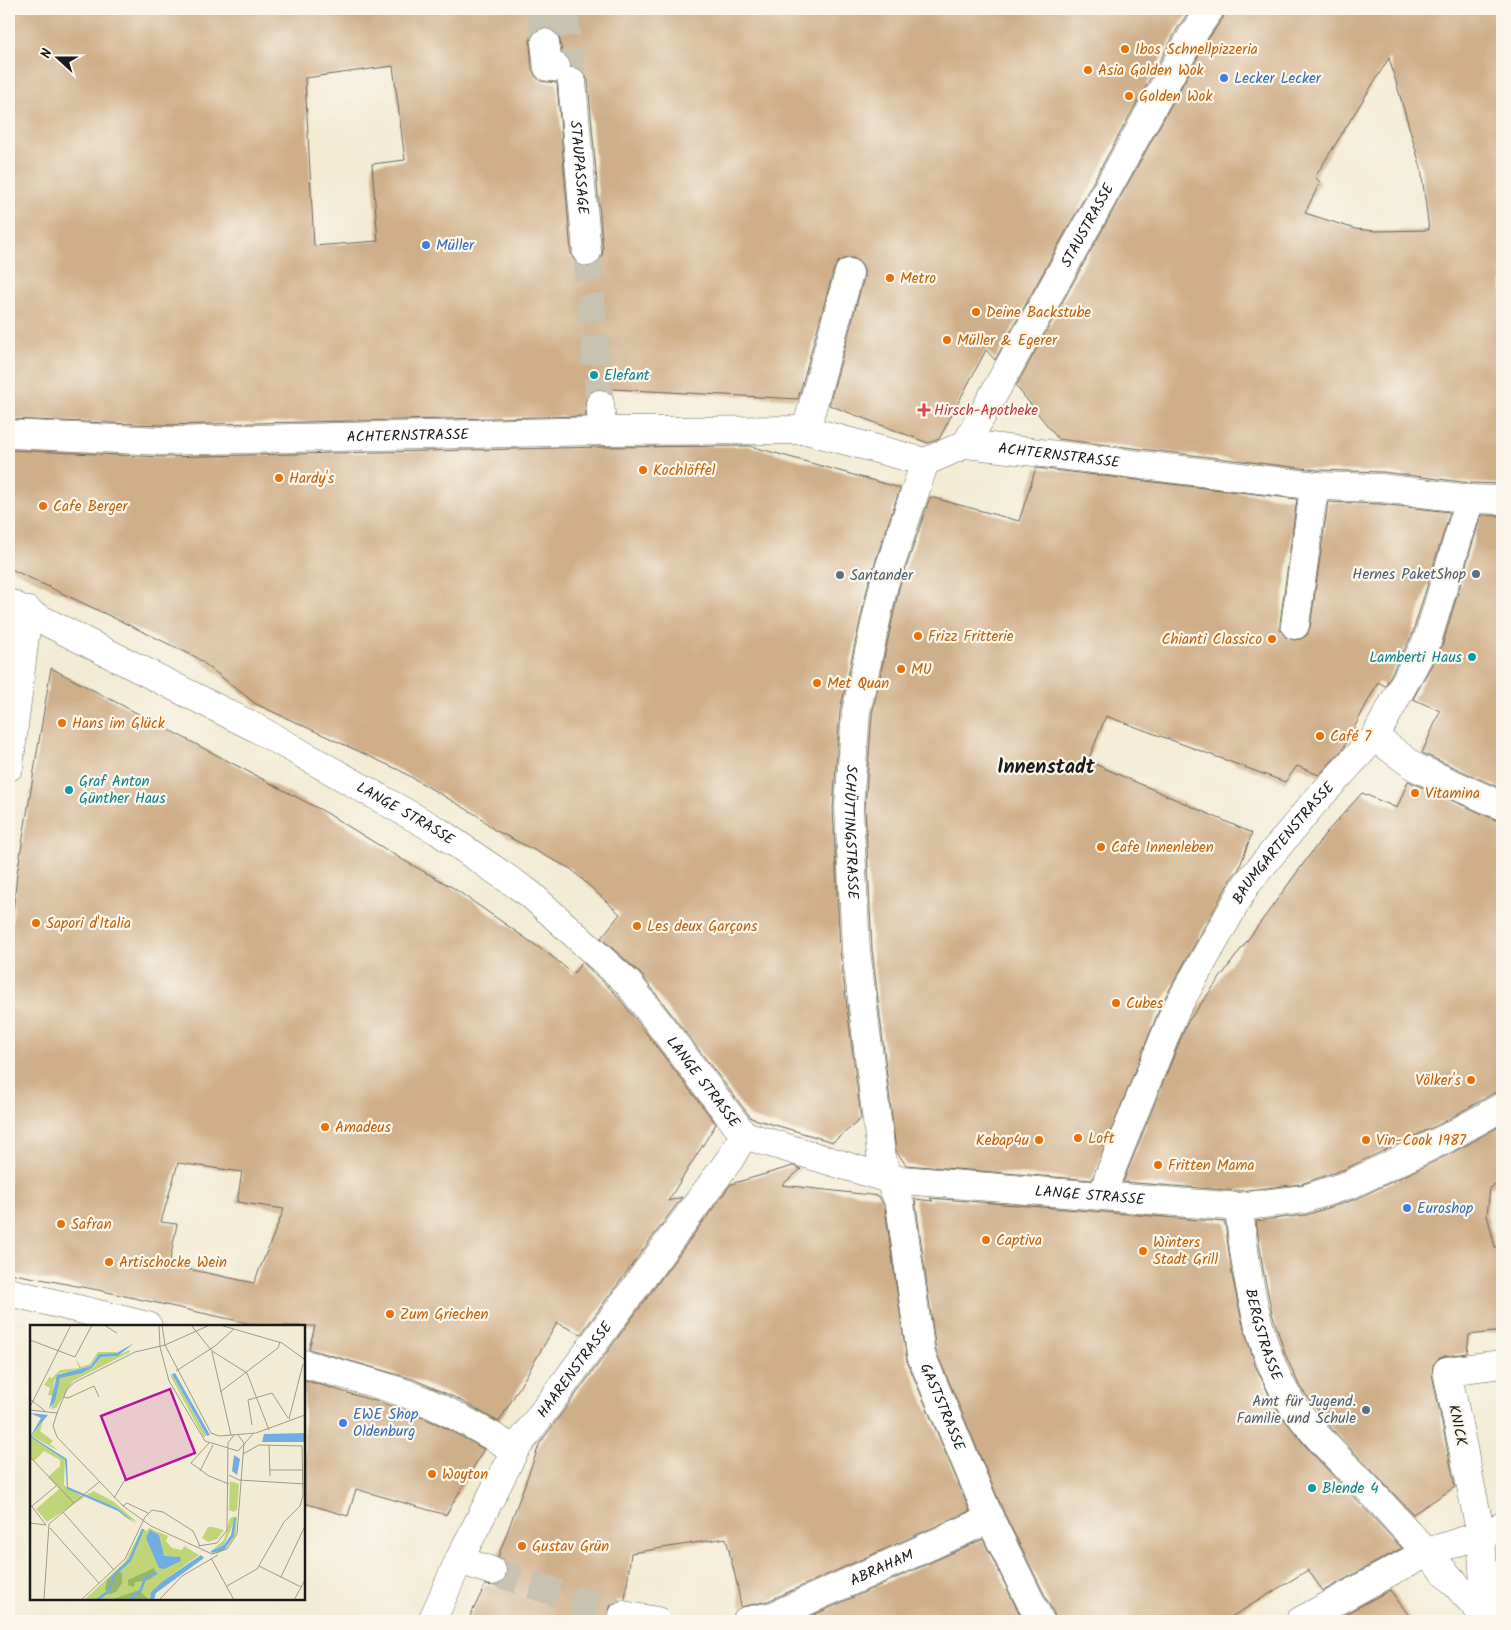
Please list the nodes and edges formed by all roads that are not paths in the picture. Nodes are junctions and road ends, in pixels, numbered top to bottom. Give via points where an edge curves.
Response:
1 (1210, 9) edge
2 (558, 64) tunnel mouth
3 (587, 252) tunnel mouth
4 (849, 273) dead end
5 (600, 404) tunnel mouth
6 (806, 430) junction
7 (603, 431) junction
8 (9, 434) edge
9 (966, 444) junction
10 (925, 462) junction
11 (1317, 486) junction
12 (1470, 499) junction
13 (1502, 500) edge
14 (18, 607) edge
15 (1295, 625) dead end
16 (1376, 737) junction
17 (9, 767) edge
18 (1502, 806) edge
19 (1502, 1107) edge
20 (744, 1135) junction
21 (889, 1179) junction
22 (1104, 1195) junction
23 (1240, 1207) junction
24 (9, 1292) edge
25 (144, 1325) edge
26 (305, 1364) edge
27 (1502, 1364) edge
28 (515, 1450) junction
29 (990, 1519) junction
30 (1493, 1530) edge
31 (1427, 1552) junction
32 (460, 1560) junction
33 (492, 1571) tunnel mouth
34 (623, 1616) tunnel mouth
35 (773, 1618) edge
36 (1488, 1620) edge
37 (432, 1621) edge
38 (656, 1621) edge
39 (746, 1621) edge
40 (1040, 1621) edge
41 (1300, 1621) edge

1 - 9 street, STAUSTRASSE
2 - 3 street, STAUPASSAGE
4 - 6 street
5 - 7 street
6 - 7 street, ACHTERNSTRASSE
6 - 10 street, ACHTERNSTRASSE
7 - 8 street, ACHTERNSTRASSE via 162,442
9 - 10 street
9 - 11 street, ACHTERNSTRASSE
10 - 21 street, SCHÜTTINGSTRASSE via 884,584 856,712 849,807 856,950 881,1154
11 - 12 street, ACHTERNSTRASSE via 1381,488
11 - 15 street
12 - 13 street, ACHTERNSTRASSE
12 - 16 street, BAUMGARTENSTRASSE via 1427,641
14 - 17 street
14 - 20 street, LANGE STRASSE via 258,729 438,831 530,894 628,983
16 - 18 street via 1415,767
16 - 22 street, BAUMGARTENSTRASSE via 1312,805 1246,885 1175,1011
19 - 23 street, LANGE STRASSE via 1447,1138 1351,1184 1304,1199
20 - 21 street, LANGE STRASSE
20 - 28 street, HAARENSTRASSE via 730,1159
21 - 22 street, LANGE STRASSE
21 - 29 street, GASTSTRASSE via 900,1204 921,1355
22 - 23 street, LANGE STRASSE
23 - 31 street, BERGSTRASSE via 1255,1307 1278,1380 1313,1430
24 - 25 street
26 - 28 street via 407,1394 468,1422
27 - 30 street, KNICK via 1447,1371
28 - 32 street, HAARENSTRASSE
29 - 35 street, ABRAHAM
29 - 40 street, GASTSTRASSE
30 - 31 street
30 - 36 street, KNICK
31 - 36 street, BERGSTRASSE
31 - 41 street
32 - 33 street
32 - 37 street, HAARENSTRASSE
34 - 38 street
35 - 39 street, ABRAHAM

